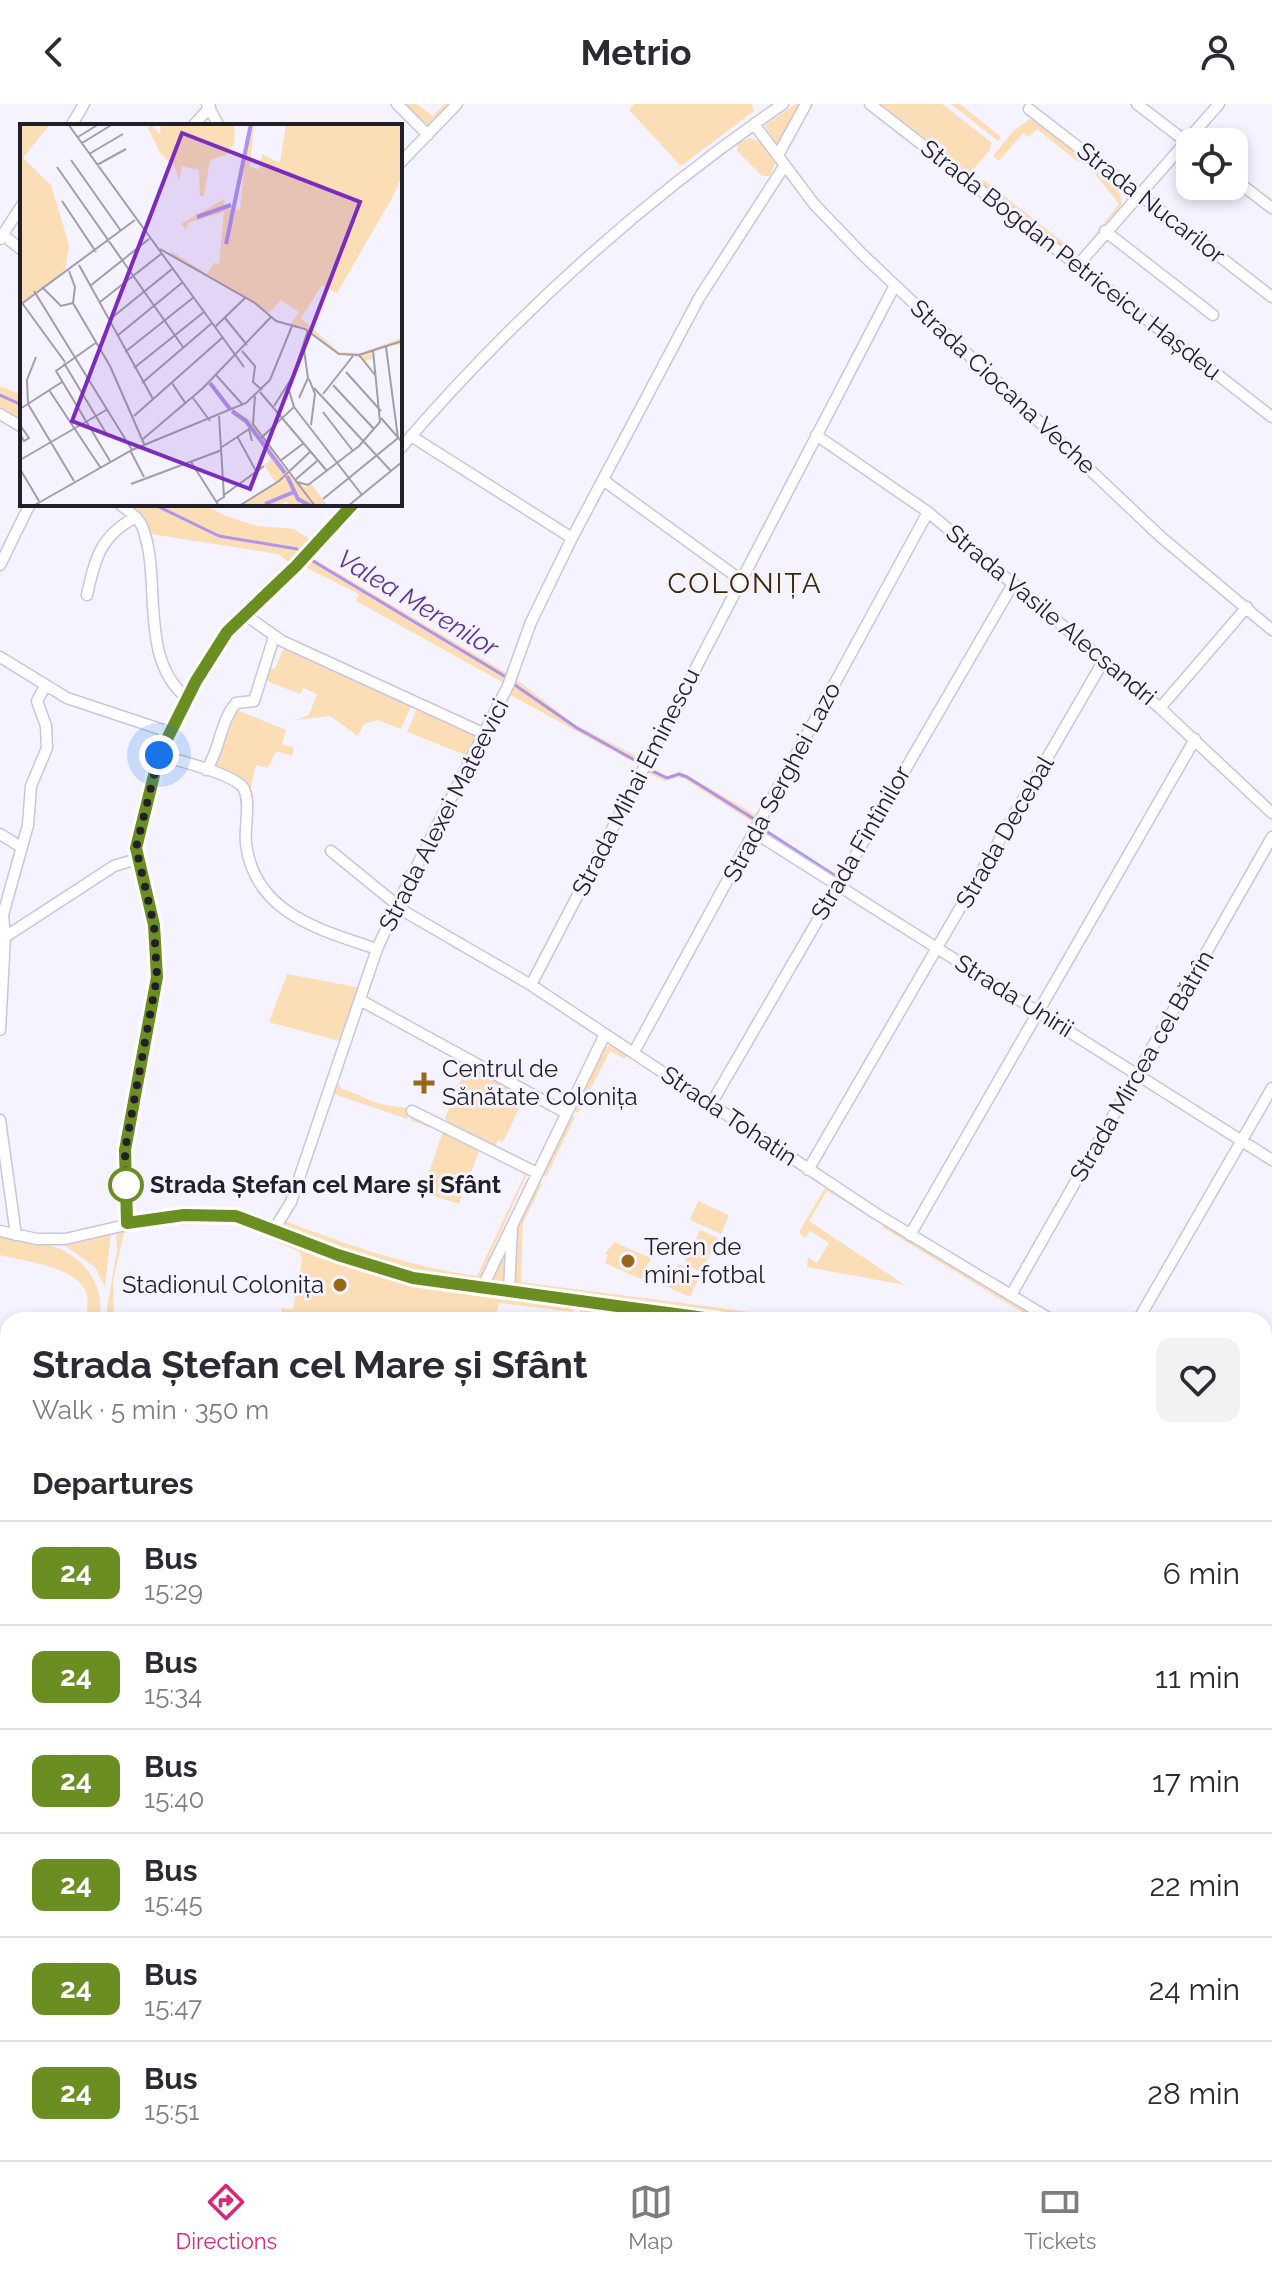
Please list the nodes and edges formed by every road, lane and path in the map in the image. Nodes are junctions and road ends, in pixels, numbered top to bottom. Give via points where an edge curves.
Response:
1 (84, 104) edge
2 (397, 104) edge
3 (457, 104) edge
4 (783, 104) edge
5 (806, 104) edge
6 (870, 104) edge
7 (1137, 104) edge
8 (1219, 104) edge
9 (208, 106) edge
10 (1029, 109) dead end
11 (72, 124) edge
12 (194, 124) edge
13 (218, 124) edge
14 (754, 124) junction
15 (1200, 128) edge
16 (428, 135) junction
17 (1176, 135) edge
18 (778, 155) junction
19 (1176, 156) edge
20 (402, 161) edge
21 (785, 165) junction
22 (1248, 190) edge
23 (1137, 193) junction
24 (20, 208) edge
25 (1272, 208) edge
26 (1105, 231) junction
27 (1, 237) edge
28 (20, 249) edge
29 (1078, 265) junction
30 (895, 285) junction
31 (1272, 297) edge
32 (1213, 315) dead end
33 (0, 414) edge
34 (1272, 417) edge
35 (20, 426) edge
36 (816, 435) junction
37 (411, 436) junction
38 (402, 447) edge
39 (603, 480) junction
40 (29, 506) edge
41 (122, 506) edge
42 (351, 506) edge
43 (928, 512) junction
44 (138, 521) junction
45 (572, 538) junction
46 (0, 565) edge
47 (741, 580) junction
48 (1013, 584) junction
49 (87, 595) dead end
50 (1247, 607) junction
51 (244, 614) junction
52 (1272, 630) edge
53 (274, 637) junction
54 (0, 657) edge
55 (1104, 660) junction
56 (46, 685) junction
57 (187, 698) junction
58 (1160, 708) junction
59 (169, 732) junction
60 (485, 734) junction
61 (1195, 739) junction
62 (159, 755) junction
63 (206, 770) junction
64 (1272, 813) edge
65 (755, 833) junction
66 (0, 834) edge
67 (1272, 837) edge
68 (21, 847) junction
69 (331, 851) dead end
70 (137, 859) junction
71 (837, 883) junction
72 (397, 905) junction
73 (5, 937) junction
74 (938, 948) junction
75 (377, 949) junction
76 (531, 985) junction
77 (360, 1000) junction
78 (1039, 1012) junction
79 (0, 1030) edge
80 (605, 1034) junction
81 (634, 1052) junction
82 (1139, 1074) junction
83 (1272, 1088) edge
84 (711, 1104) junction
85 (412, 1111) dead end
86 (566, 1113) junction
87 (0, 1120) edge
88 (1241, 1139) junction
89 (1272, 1160) edge
90 (808, 1170) junction
91 (535, 1172) junction
92 (512, 1221) junction
93 (127, 1223) junction
94 (275, 1228) junction
95 (0, 1231) edge
96 (16, 1235) junction
97 (910, 1235) junction
98 (482, 1288) junction
99 (509, 1291) junction
100 (1011, 1295) junction
101 (661, 1312) edge
102 (1039, 1312) edge
103 (1143, 1312) edge

1 - 11 street
2 - 16 street
3 - 16 street
4 - 14 street
5 - 18 street
6 - 29 street, Strada Bogdan Petriceicu Hașdeu
7 - 17 street
8 - 15 street
9 - 12 street
9 - 13 street
10 - 23 street, Strada Nucarilor
14 - 18 street, Strada Ciocana Veche
14 - 37 street via 626,225 470,370
16 - 20 street
18 - 21 street, Strada Ciocana Veche
19 - 23 street
21 - 30 street, Strada Ciocana Veche via 814,204
21 - 39 street, Strada Alexei Mateevici via 699,298
22 - 25 street
23 - 26 street
23 - 31 street, Strada Nucarilor
24 - 27 street
26 - 29 street
26 - 32 street
27 - 28 street
29 - 34 street, Strada Bogdan Petriceicu Hașdeu
30 - 36 street, Strada Mihai Eminescu
30 - 50 street, Strada Ciocana Veche via 1161,537
33 - 35 street
36 - 43 street, Strada Vasile Alecsandri
36 - 47 street, Strada Mihai Eminescu
37 - 38 street
37 - 45 street
39 - 45 street, Strada Alexei Mateevici
39 - 47 street
40 - 46 street
41 - 44 street
42 - 51 street
43 - 48 street, Strada Vasile Alecsandri
43 - 65 street, Strada Serghei Lazo
44 - 49 street via 118,526 102,542
44 - 57 street via 161,664
45 - 60 street, Strada Alexei Mateevici
47 - 76 street, Strada Mihai Eminescu
48 - 55 street, Strada Vasile Alecsandri
48 - 71 street, Strada Fîntînilor
50 - 52 street, Strada Ciocana Veche
50 - 58 street
51 - 53 street
51 - 57 street
53 - 60 street
53 - 63 street via 254,701 236,703 228,713
54 - 56 street
55 - 58 street, Strada Vasile Alecsandri
55 - 74 street, Strada Decebal
56 - 59 street via 67,698
56 - 68 street via 37,701 47,748 31,786 32,806
57 - 59 street
58 - 61 street, Strada Vasile Alecsandri
59 - 62 street
60 - 72 street, Strada Alexei Mateevici
61 - 64 street, Strada Vasile Alecsandri
61 - 78 street
62 - 63 street
62 - 70 street via 138,834
63 - 75 street via 244,787 246,850 259,884 301,922
65 - 71 street, Strada Unirii
65 - 81 street, Strada Serghei Lazo
66 - 68 street
67 - 82 street, Strada Mircea cel Bătrîn
68 - 73 street via 3,915
69 - 72 street, Strada Tohatin
70 - 73 street via 114,866
70 - 93 street via 154,925 157,977 125,1150
71 - 74 street, Strada Unirii
71 - 84 street, Strada Fîntînilor
72 - 75 street, Strada Alexei Mateevici
72 - 76 street, Strada Tohatin
73 - 79 street
74 - 78 street, Strada Unirii
74 - 90 street, Strada Decebal
75 - 77 street, Strada Alexei Mateevici
76 - 80 street, Strada Tohatin
77 - 86 street
77 - 94 street, Strada Alexei Mateevici via 291,1202
78 - 82 street, Strada Unirii
78 - 97 street
80 - 81 street, Strada Tohatin
80 - 86 street
81 - 84 street, Strada Tohatin
82 - 88 street, Strada Unirii
82 - 100 street, Strada Mircea cel Bătrîn
83 - 88 street
84 - 90 street, Strada Tohatin
85 - 91 street
86 - 91 street
87 - 96 street
88 - 89 street, Strada Unirii
88 - 103 street
90 - 97 street, Strada Tohatin
91 - 92 street
92 - 98 street
92 - 99 street
93 - 94 street via 219,1214
93 - 96 street via 65,1239
94 - 98 street via 392,1273
95 - 96 street
97 - 100 street, Strada Tohatin
98 - 99 street
99 - 101 street
100 - 102 street, Strada Tohatin

